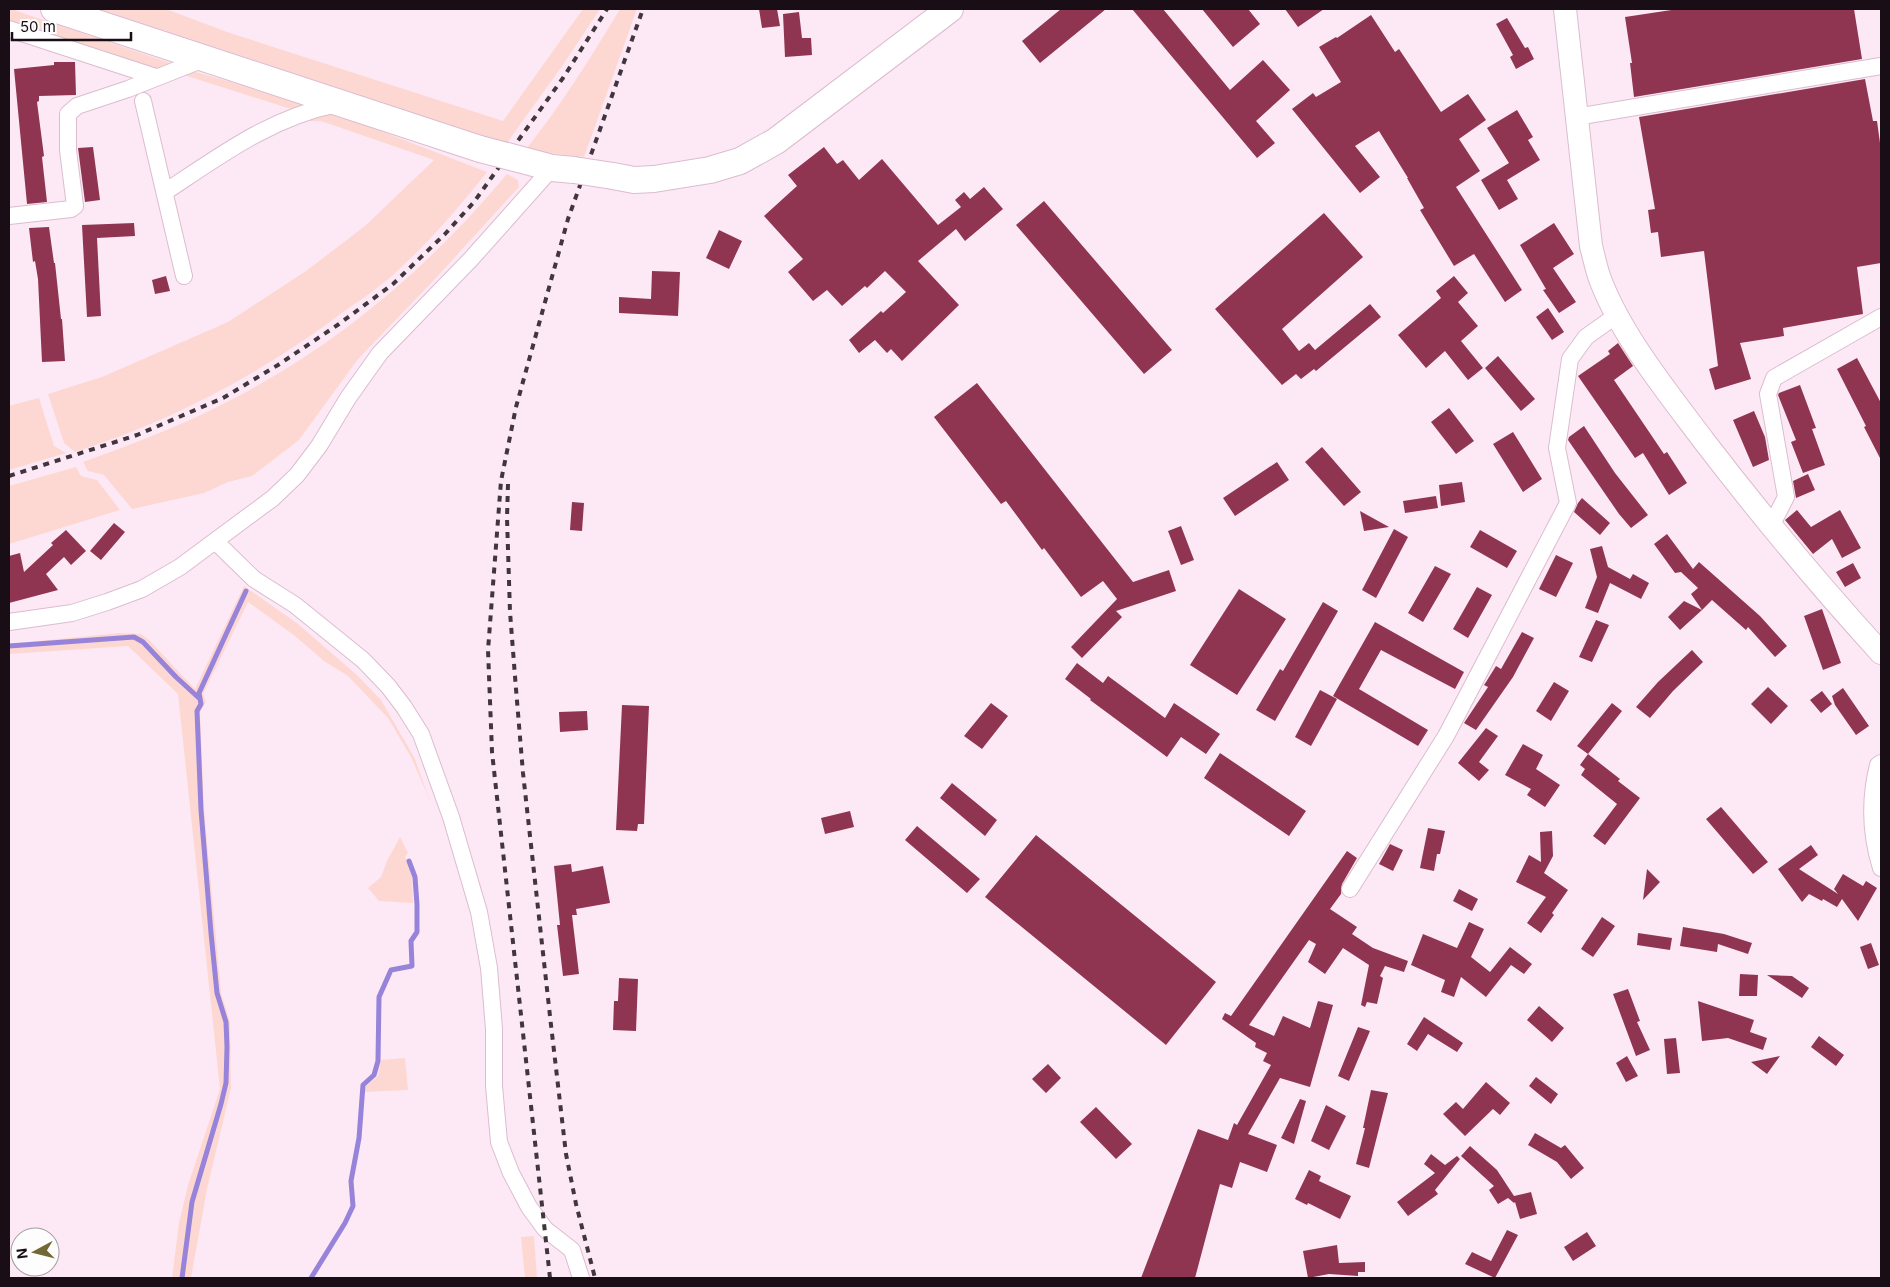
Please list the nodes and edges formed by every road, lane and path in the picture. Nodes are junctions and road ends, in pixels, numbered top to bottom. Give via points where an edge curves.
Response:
1 (54, 9) edge
2 (950, 9) edge
3 (1565, 9) edge
4 (9, 29) edge
5 (204, 59) junction
6 (1881, 66) edge
7 (156, 77) junction
8 (144, 101) dead end
9 (342, 103) junction
10 (1576, 116) junction
11 (563, 169) junction
12 (165, 192) junction
13 (9, 216) edge
14 (184, 276) dead end
15 (1617, 315) junction
16 (1881, 317) edge
17 (1771, 526) junction
18 (216, 542) junction
19 (9, 622) edge
20 (1881, 653) edge
21 (1881, 764) edge
22 (1881, 868) edge
23 (1350, 889) dead end
24 (582, 1278) edge

1 - 5 main road
2 - 11 main road, bridge via 776,140 740,161 710,170 634,180
3 - 10 main road
4 - 7 street
5 - 7 street
5 - 9 main road
6 - 10 street
7 - 13 street via 77,106 68,114 68,150 75,206
8 - 12 street
9 - 11 main road, bridge via 480,148
9 - 12 street via 288,118 251,136
10 - 15 main road via 1591,246 1600,279
11 - 18 street via 380,353 297,475
12 - 14 street
15 - 17 main road via 1657,378
15 - 23 street via 1586,337 1570,359 1557,448 1568,503 1446,736
16 - 17 street via 1774,378 1768,394 1786,497
17 - 20 main road
18 - 19 street via 142,589 72,613
18 - 24 street via 254,579 295,605 363,660 388,686 421,734 451,817 479,912 489,968 499,1142 528,1207 544,1229 572,1250
21 - 22 street via 1872,786 1871,826

